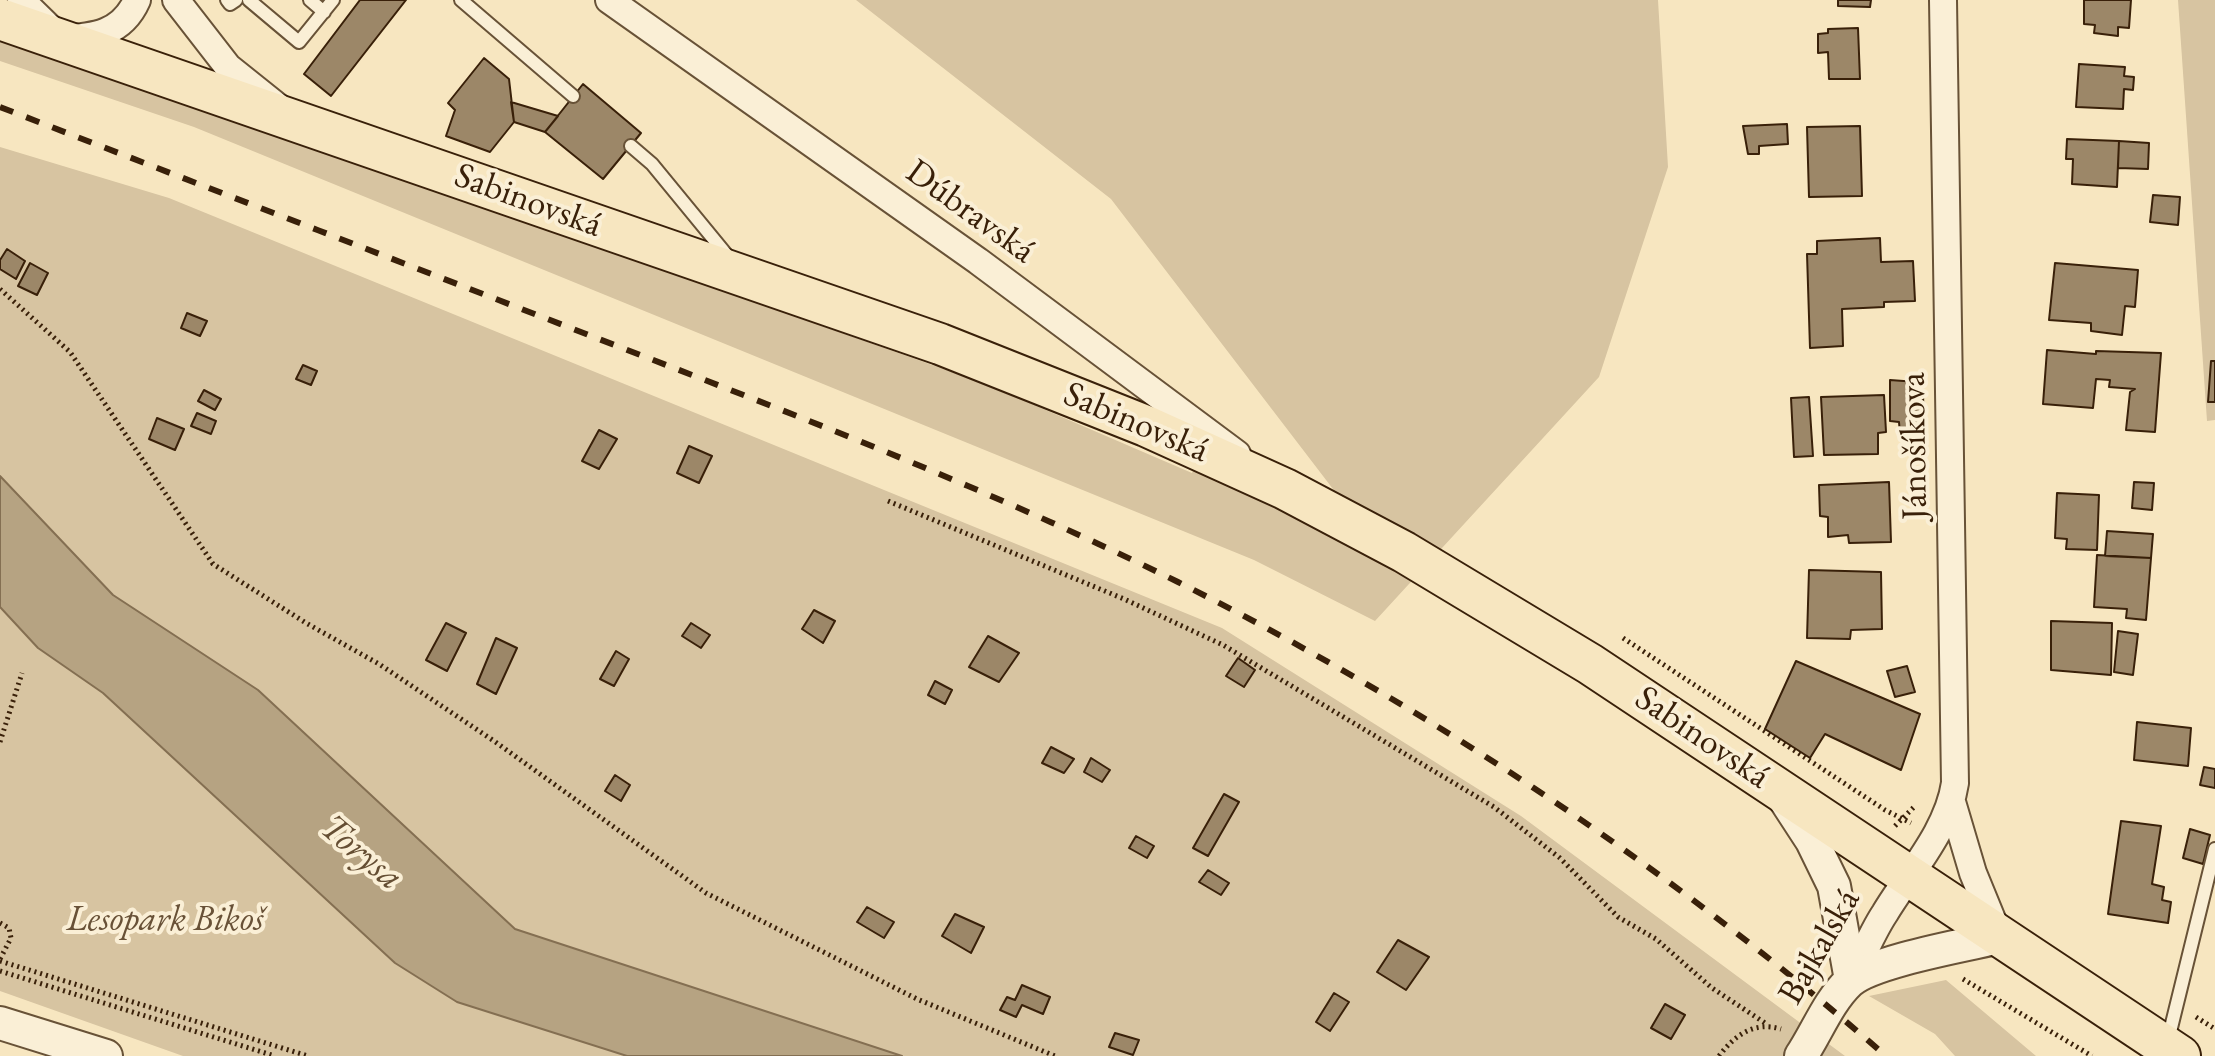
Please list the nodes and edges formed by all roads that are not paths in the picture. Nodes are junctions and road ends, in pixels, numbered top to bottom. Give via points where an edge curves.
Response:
1 (21, 0) edge
2 (137, 0) edge
3 (176, 0) edge
4 (227, 0) edge
5 (236, 0) edge
6 (249, 0) edge
7 (310, 0) edge
8 (333, 0) edge
9 (461, 0) edge
10 (609, 0) edge
11 (1943, 0) edge
12 (324, 12) junction
13 (0, 19) edge
14 (61, 39) junction
15 (573, 96) dead end
16 (296, 121) junction
17 (631, 146) dead end
18 (744, 277) junction
19 (1285, 489) junction
20 (1779, 789) junction
21 (1952, 802) junction
22 (2215, 849) edge
23 (1907, 878) junction
24 (2000, 937) junction
25 (1851, 980) junction
26 (0, 1023) edge
27 (1807, 1048) edge
28 (2173, 1052) edge
29 (106, 1056) edge

1 - 14 street
2 - 14 street via 118,27 99,36
3 - 16 street via 228,67
4 - 5 lane
6 - 12 lane via 299,42
7 - 12 lane
8 - 12 lane
9 - 15 lane
10 - 19 street, Dúbravská via 978,261
11 - 21 street, Jánošíkova via 1957,763
13 - 14 main road, Sabinovská
14 - 16 main road, Sabinovská
16 - 18 main road, Sabinovská
17 - 18 lane via 652,164
18 - 19 main road, Sabinovská via 1013,371
19 - 20 main road, Sabinovská via 1507,613
20 - 23 main road, Sabinovská
20 - 25 street via 1834,886
21 - 23 street, Jánošíkova
21 - 24 street
22 - 28 lane, Sabinovská
23 - 24 main road, Sabinovská
23 - 25 street, Bajkalská
24 - 25 street
24 - 28 main road, Sabinovská
25 - 27 street, Bajkalská
26 - 29 street

